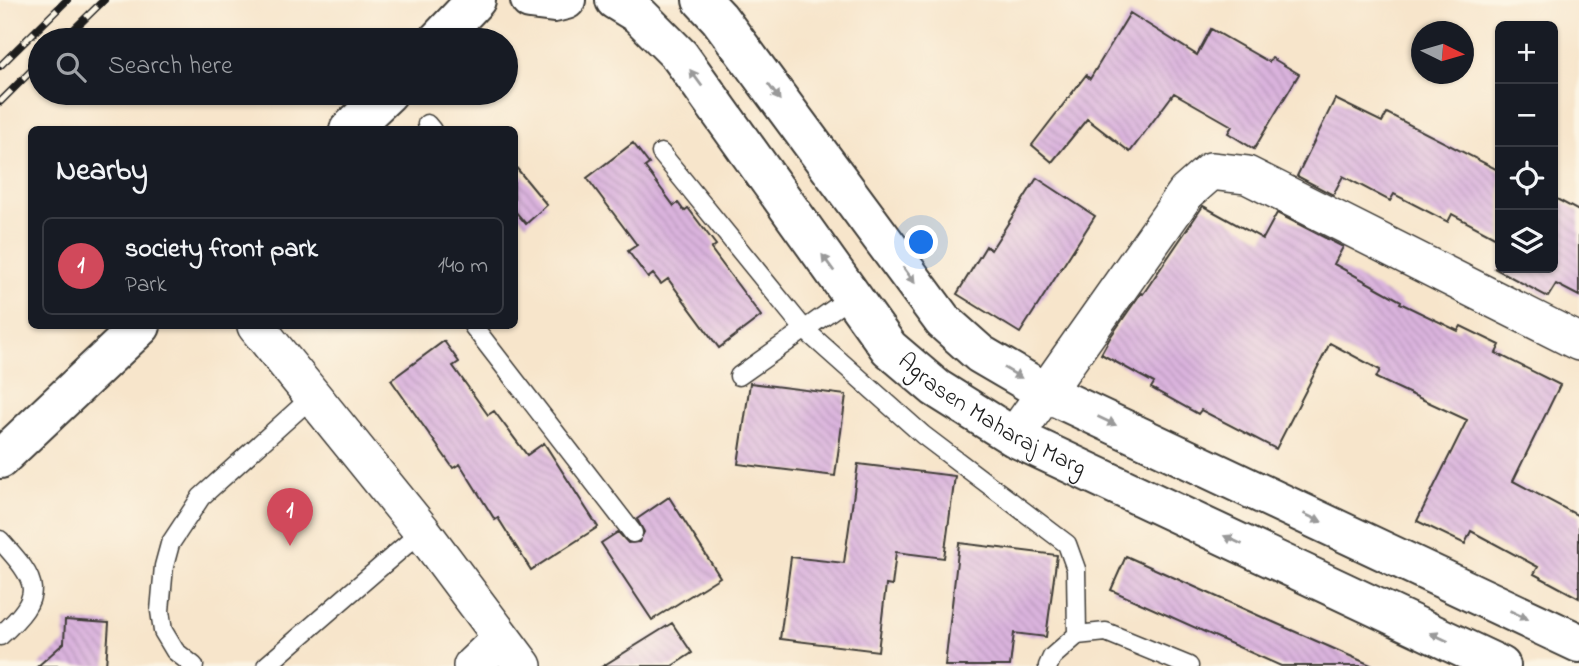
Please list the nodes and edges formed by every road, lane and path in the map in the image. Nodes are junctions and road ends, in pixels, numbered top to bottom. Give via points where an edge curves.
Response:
1 (476, 0) edge
2 (530, 0) edge
3 (566, 0) edge
4 (615, 0) edge
5 (702, 0) edge
6 (449, 28) edge
7 (375, 105) edge
8 (353, 126) edge
9 (661, 153) dead end
10 (852, 296) junction
11 (138, 329) edge
12 (258, 329) edge
13 (475, 329) edge
14 (804, 330) junction
15 (1579, 342) edge
16 (740, 376) dead end
17 (1045, 392) junction
18 (312, 397) junction
19 (1014, 437) junction
20 (0, 459) edge
21 (422, 531) junction
22 (634, 533) dead end
23 (0, 540) edge
24 (1077, 635) junction
25 (0, 636) edge
26 (501, 638) junction
27 (1579, 643) edge
28 (1488, 663) edge
29 (194, 666) edge
30 (265, 666) edge
31 (472, 666) edge
32 (523, 666) edge
33 (1048, 666) edge
34 (1189, 666) edge

1 - 6 main road
2 - 3 main road
10 -> 4 main road, Agrasen Maharaj Marg via 680,56 638,14
5 -> 17 main road, Agrasen Maharaj Marg via 943,321 980,354
7 - 8 main road
9 - 14 lane
10 - 14 lane
10 - 19 main road, Agrasen Maharaj Marg via 889,348 936,388
11 - 20 main road
12 - 18 street
13 - 22 lane
14 - 16 lane
14 - 24 lane via 923,435 1067,544 1076,569
15 - 17 street via 1247,175 1211,171 1186,193
17 - 19 street
17 -> 27 main road, Agrasen Maharaj Marg
18 - 21 street
18 - 29 lane via 201,498 170,544 160,611 163,631 175,651
28 -> 19 main road, Agrasen Maharaj Marg
21 - 26 street
21 - 30 lane
23 - 25 lane via 32,580 31,599 21,617
24 - 33 lane
24 - 34 lane via 1106,632
26 - 31 street
26 - 32 street

